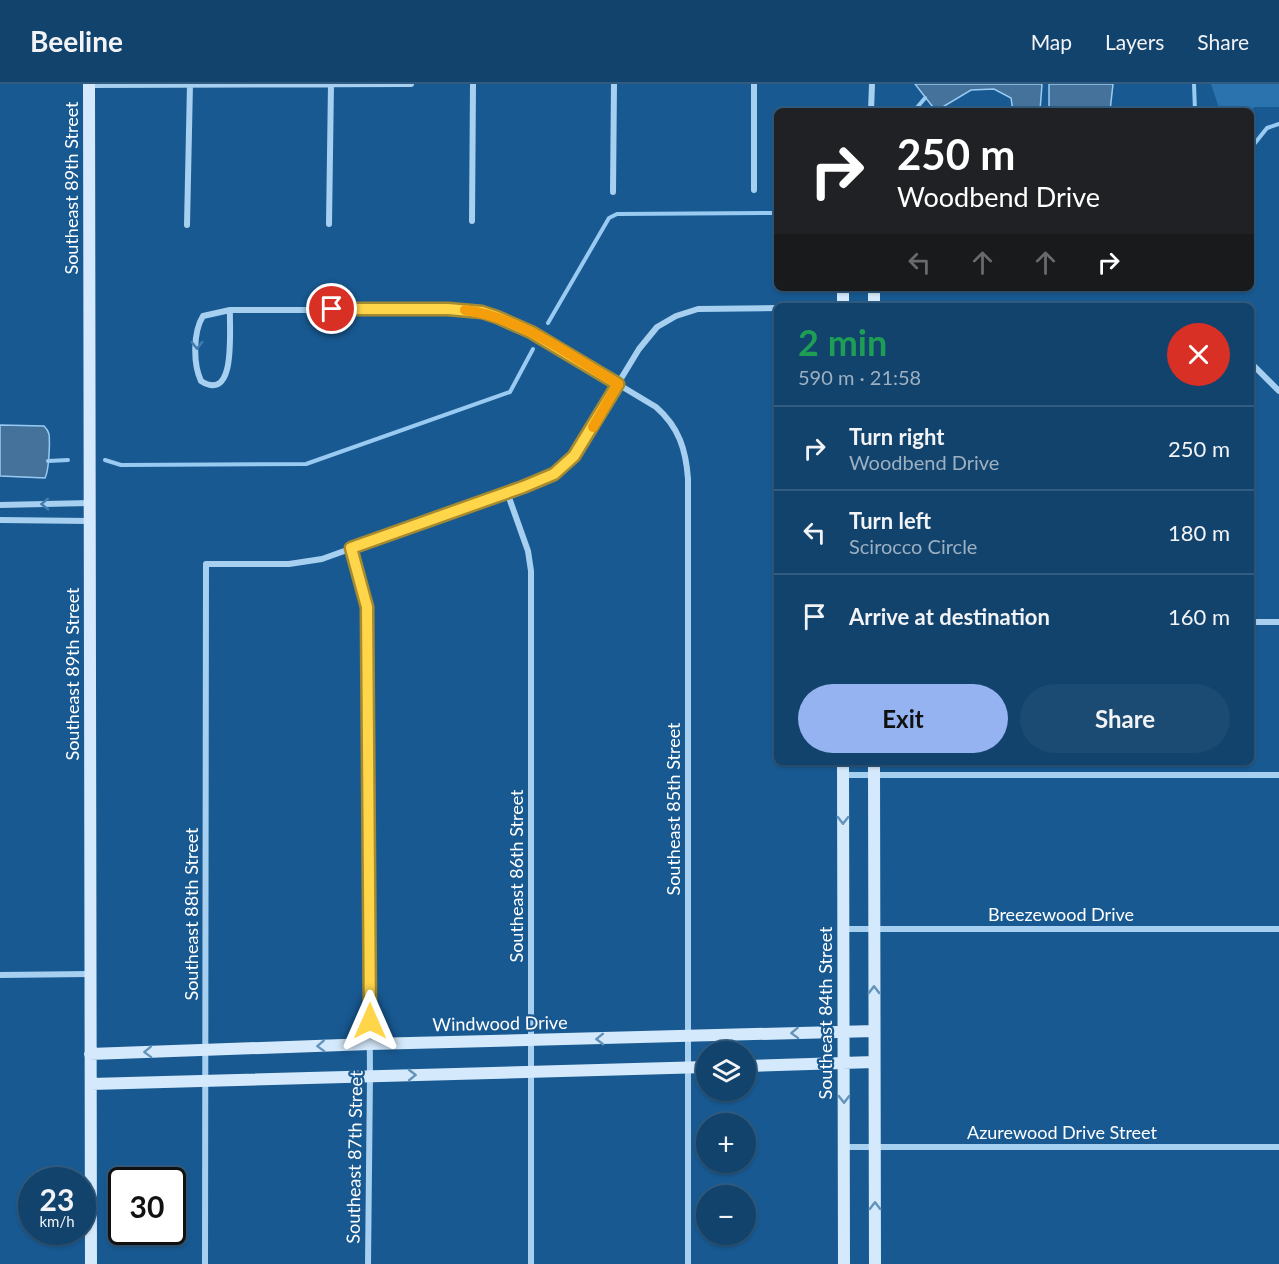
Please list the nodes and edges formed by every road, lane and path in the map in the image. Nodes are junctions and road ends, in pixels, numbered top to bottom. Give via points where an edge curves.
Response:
1 (332, 84) edge
2 (411, 84) edge
3 (473, 84) edge
4 (614, 84) edge
5 (754, 84) edge
6 (872, 84) edge
7 (89, 85) edge
8 (190, 85) edge
9 (871, 108) edge
10 (754, 190) dead end
11 (613, 192) dead end
12 (472, 221) dead end
13 (329, 224) dead end
14 (187, 225) dead end
15 (774, 308) edge
16 (230, 310) junction
17 (1254, 366) edge
18 (618, 384) junction
19 (1279, 391) edge
20 (507, 492) junction
21 (90, 503) junction
22 (0, 505) edge
23 (0, 520) edge
24 (89, 521) junction
25 (351, 548) junction
26 (1254, 622) edge
27 (1279, 622) edge
28 (843, 765) edge
29 (874, 765) edge
30 (843, 775) junction
31 (1279, 775) edge
32 (874, 776) junction
33 (843, 929) junction
34 (875, 929) junction
35 (1279, 929) edge
36 (90, 974) junction
37 (0, 975) edge
38 (874, 1031) junction
39 (843, 1032) junction
40 (688, 1036) junction
41 (531, 1040) junction
42 (370, 1044) junction
43 (206, 1050) junction
44 (90, 1054) junction
45 (874, 1062) junction
46 (843, 1063) junction
47 (756, 1066) edge
48 (688, 1068) junction
49 (696, 1068) edge
50 (531, 1072) junction
51 (370, 1076) junction
52 (206, 1081) junction
53 (91, 1084) junction
54 (844, 1147) junction
55 (874, 1147) junction
56 (1279, 1147) edge
57 (91, 1264) edge
58 (205, 1264) edge
59 (368, 1264) edge
60 (531, 1264) edge
61 (688, 1264) edge
62 (844, 1264) edge
63 (875, 1264) edge

1 - 2 street
1 - 8 street
1 - 13 street
3 - 12 street
4 - 11 street
5 - 10 street
6 - 9 street
7 - 8 street
7 - 21 street, Southeast 89th Street
8 - 14 street
15 - 18 street via 698,309 676,316 648,337
16 -> 16 street, Southeast 85th Street via 203,316 196,331 196,367 206,385 217,385 228,371
16 - 18 street, Southeast 85th Street via 482,312 531,332
17 - 19 street
18 - 20 street via 564,467
18 - 40 street, Southeast 85th Street via 665,415 679,436 687,467
20 - 25 street
20 - 41 street, Southeast 86th Street via 531,571
21 -> 22 street
21 - 24 street, Southeast 89th Street
23 - 24 street
24 - 36 street, Southeast 89th Street
25 - 42 street, Southeast 87th Street via 367,607
25 - 43 street, Southeast 88th Street via 301,563 206,564
26 - 27 street
28 - 30 street, Southeast 84th Street
29 - 32 street
30 - 32 street
30 -> 33 street, Southeast 84th Street
31 - 32 street
32 - 34 street
33 - 34 street, Breezewood Drive
33 - 39 street, Southeast 84th Street
34 - 35 street, Breezewood Drive
38 -> 34 street
36 - 37 street
36 - 44 street, Southeast 89th Street
38 - 39 street, Windwood Drive
38 - 45 street
39 -> 40 street, Windwood Drive
39 - 46 street, Southeast 84th Street
40 -> 41 street, Windwood Drive
40 - 48 street, Southeast 85th Street
41 - 42 street, Windwood Drive
41 - 50 street, Southeast 86th Street
42 -> 43 street, Windwood Drive
42 - 51 street, Southeast 87th Street
43 -> 44 street, Windwood Drive
43 - 52 street, Southeast 88th Street
44 - 53 street, Southeast 89th Street
45 - 46 street
45 - 55 street
46 - 47 street
46 -> 54 street, Southeast 84th Street
48 - 49 street
48 - 50 street
48 - 61 street, Southeast 85th Street
51 -> 50 street
50 - 60 street, Southeast 86th Street
51 - 52 street
51 - 59 street, Southeast 87th Street
52 - 53 street
52 - 58 street, Southeast 88th Street
53 - 57 street, Southeast 89th Street
54 - 55 street, Azurewood Drive Street
54 - 62 street, Southeast 84th Street
55 - 56 street, Azurewood Drive Street
63 -> 55 street

